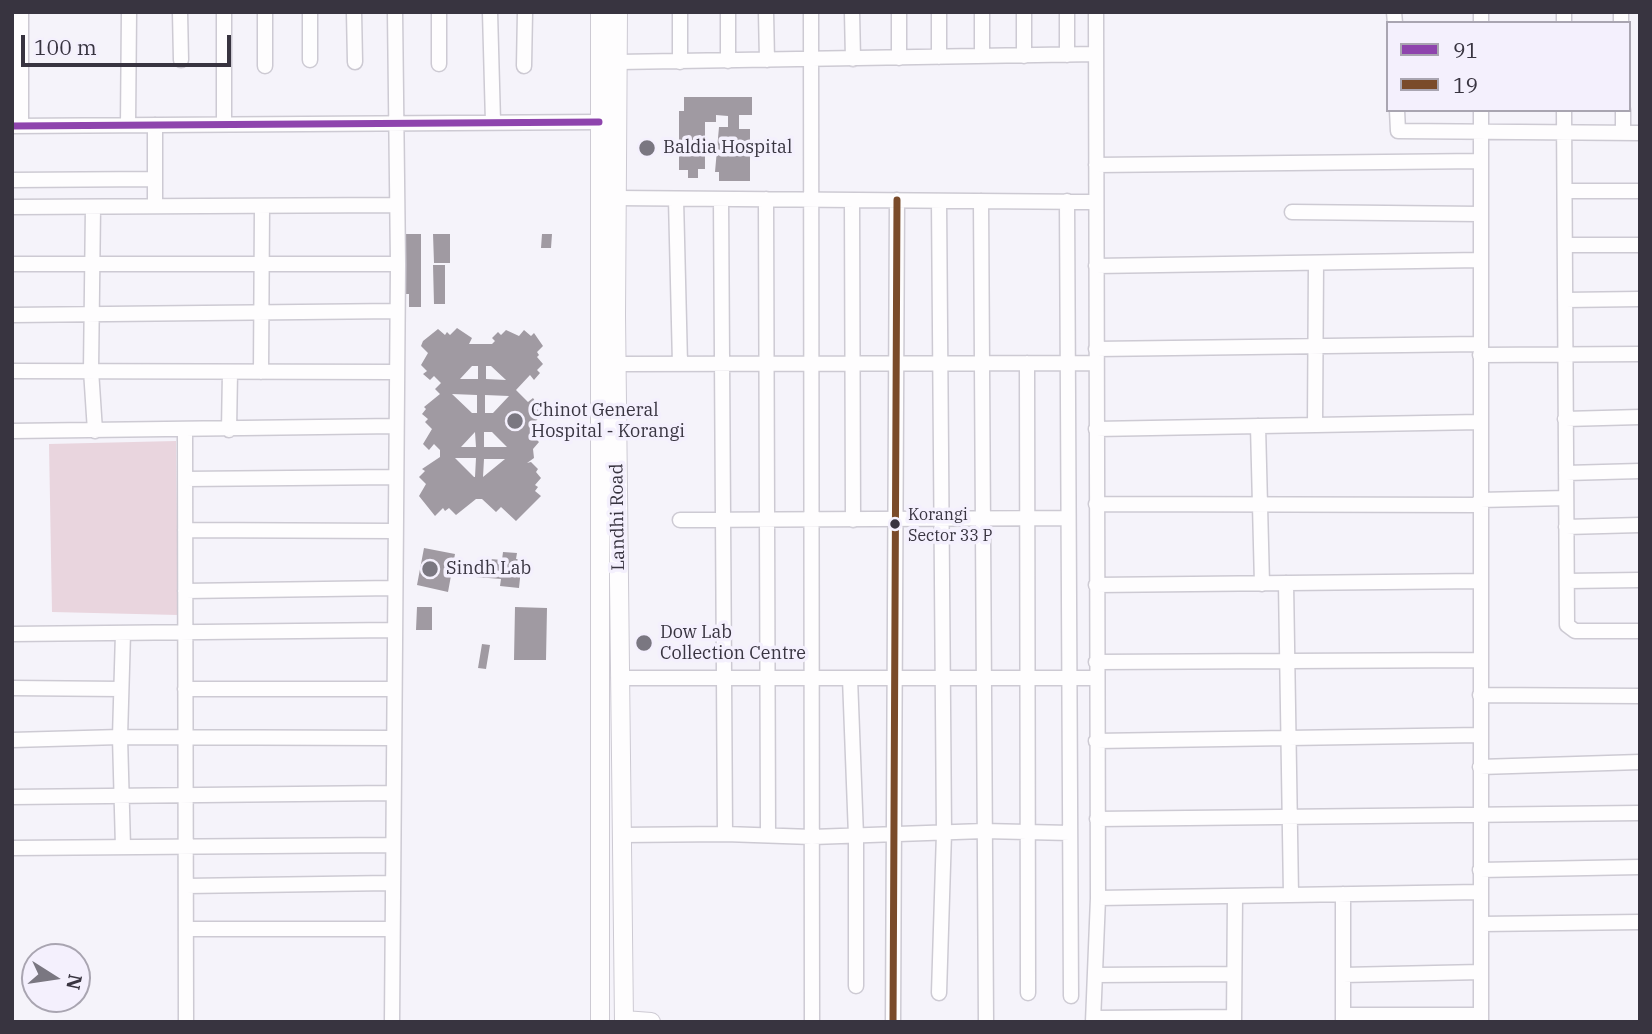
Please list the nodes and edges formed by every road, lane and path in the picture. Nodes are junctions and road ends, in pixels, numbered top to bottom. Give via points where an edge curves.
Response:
1 (128, 12) edge
2 (180, 12) edge
3 (223, 12) edge
4 (265, 12) edge
5 (310, 12) edge
6 (354, 12) edge
7 (395, 12) edge
8 (439, 12) edge
9 (490, 12) edge
10 (525, 12) edge
11 (600, 12) edge
12 (618, 12) edge
13 (680, 12) edge
14 (728, 12) edge
15 (766, 12) edge
16 (811, 12) edge
17 (852, 12) edge
18 (899, 12) edge
19 (939, 12) edge
20 (982, 12) edge
21 (1024, 12) edge
22 (1067, 12) edge
23 (1096, 12) edge
24 (18, 14) edge
25 (1096, 54) junction
26 (1067, 55) junction
27 (982, 56) junction
28 (1024, 56) junction
29 (939, 57) junction
30 (899, 58) junction
31 (853, 59) junction
32 (181, 60) dead end
33 (310, 60) dead end
34 (767, 60) junction
35 (811, 60) junction
36 (728, 61) junction
37 (355, 62) dead end
38 (618, 62) junction
39 (680, 62) junction
40 (439, 64) dead end
41 (265, 66) dead end
42 (524, 66) dead end
43 (1397, 112) edge
44 (1480, 112) edge
45 (1564, 112) edge
46 (1623, 112) edge
47 (396, 122) junction
48 (493, 122) junction
49 (599, 122) junction
50 (224, 124) junction
51 (128, 125) junction
52 (155, 125) junction
53 (16, 126) edge
54 (1481, 130) junction
55 (1564, 132) junction
56 (1623, 132) junction
57 (1640, 133) edge
58 (1480, 161) junction
59 (1096, 165) junction
60 (155, 179) junction
61 (12, 180) edge
62 (1565, 191) junction
63 (1640, 191) edge
64 (616, 198) junction
65 (721, 198) junction
66 (676, 199) junction
67 (766, 199) junction
68 (812, 199) junction
69 (852, 200) junction
70 (897, 200) junction
71 (939, 201) junction
72 (981, 201) junction
73 (1067, 201) junction
74 (1096, 202) junction
75 (397, 205) junction
76 (155, 206) junction
77 (262, 206) junction
78 (12, 207) edge
79 (93, 207) junction
80 (1292, 212) dead end
81 (1480, 214) junction
82 (1565, 245) junction
83 (1640, 245) edge
84 (1480, 260) junction
85 (261, 262) junction
86 (1316, 263) junction
87 (12, 264) edge
88 (93, 264) junction
89 (398, 264) junction
90 (1096, 266) junction
91 (1640, 299) edge
92 (1565, 300) junction
93 (260, 311) junction
94 (397, 311) junction
95 (92, 314) junction
96 (12, 315) edge
97 (1315, 346) junction
98 (1480, 350) junction
99 (1640, 354) edge
100 (1565, 355) junction
101 (1096, 356) junction
102 (852, 363) junction
103 (897, 363) junction
104 (940, 363) junction
105 (982, 363) junction
106 (1027, 363) junction
107 (1068, 363) junction
108 (617, 364) junction
109 (680, 364) junction
110 (722, 364) junction
111 (767, 364) junction
112 (813, 364) junction
113 (91, 370) junction
114 (12, 371) edge
115 (230, 372) junction
116 (261, 372) junction
117 (396, 372) junction
118 (1640, 417) edge
119 (1565, 419) junction
120 (1480, 422) junction
121 (1315, 425) junction
122 (396, 426) junction
123 (1258, 426) junction
124 (1096, 429) junction
125 (229, 430) junction
126 (12, 431) edge
127 (95, 431) junction
128 (185, 431) junction
129 (1640, 471) edge
130 (1566, 473) junction
131 (395, 477) junction
132 (185, 479) junction
133 (1566, 498) junction
134 (1480, 502) junction
135 (1096, 503) junction
136 (1260, 504) junction
137 (1027, 518) junction
138 (1068, 518) junction
139 (942, 519) junction
140 (982, 519) junction
141 (680, 520) dead end
142 (723, 520) junction
143 (767, 520) junction
144 (812, 520) junction
145 (853, 520) junction
146 (897, 520) junction
147 (1640, 525) edge
148 (1566, 527) junction
149 (185, 530) junction
150 (394, 531) junction
151 (1640, 580) edge
152 (1480, 581) junction
153 (1567, 581) junction
154 (1286, 583) junction
155 (1262, 584) junction
156 (1096, 585) junction
157 (393, 588) junction
158 (185, 591) junction
159 (393, 630) junction
160 (1640, 631) edge
161 (185, 632) junction
162 (123, 633) junction
163 (12, 634) edge
164 (1480, 660) junction
165 (1287, 661) junction
166 (1096, 662) junction
167 (620, 678) junction
168 (724, 678) junction
169 (767, 678) junction
170 (811, 678) junction
171 (850, 678) junction
172 (896, 678) junction
173 (943, 678) junction
174 (983, 678) junction
175 (1027, 678) junction
176 (1069, 678) junction
177 (1096, 678) junction
178 (12, 688) edge
179 (121, 689) junction
180 (185, 689) junction
181 (392, 689) junction
182 (1480, 695) junction
183 (1640, 696) edge
184 (1480, 736) junction
185 (120, 737) junction
186 (186, 737) junction
187 (392, 738) junction
188 (1289, 738) junction
189 (12, 740) edge
190 (1096, 741) junction
191 (1640, 762) edge
192 (1480, 766) junction
193 (391, 793) junction
194 (186, 794) junction
195 (12, 797) edge
196 (121, 797) junction
197 (1640, 813) edge
198 (1480, 816) junction
199 (1290, 817) junction
200 (1097, 819) junction
201 (984, 831) junction
202 (1029, 832) junction
203 (944, 833) junction
204 (1070, 833) junction
205 (725, 834) junction
206 (621, 835) junction
207 (768, 835) junction
208 (896, 835) junction
209 (856, 836) junction
210 (812, 837) junction
211 (391, 845) junction
212 (186, 846) junction
213 (123, 847) junction
214 (12, 848) edge
215 (1640, 867) edge
216 (1480, 870) junction
217 (390, 883) junction
218 (186, 887) junction
219 (1480, 892) junction
220 (1343, 894) junction
221 (1291, 895) junction
222 (1235, 896) junction
223 (1098, 898) junction
224 (1640, 922) edge
225 (1480, 924) junction
226 (186, 929) junction
227 (390, 929) junction
228 (1480, 972) junction
229 (1234, 974) junction
230 (1095, 975) junction
231 (1343, 975) junction
232 (856, 986) dead end
233 (939, 993) dead end
234 (1028, 993) dead end
235 (1071, 996) dead end
236 (1343, 1018) edge
237 (1481, 1018) edge
238 (1234, 1019) edge
239 (1093, 1020) edge
240 (598, 1021) edge
241 (624, 1021) edge
242 (186, 1022) edge
243 (391, 1022) edge
244 (651, 1022) edge
245 (812, 1022) edge
246 (893, 1022) edge
247 (986, 1022) edge

1 - 51 street
2 - 32 street
3 - 50 street
4 - 41 street
5 - 33 street
6 - 37 street
7 - 47 street
8 - 40 street
9 - 48 street
10 - 42 street
11 - 49 main road, Landhi Road
12 - 38 main road, Landhi Road
13 - 39 street
14 - 36 street
15 - 34 street
16 - 35 street
17 - 31 street
18 - 30 street
19 - 29 street
20 - 27 street
21 - 28 street
22 - 26 street
23 - 25 street
24 - 53 street
25 - 26 street
25 - 59 street
26 - 28 street
27 - 28 street
27 - 29 street
29 - 30 street
30 - 31 street
31 - 35 street
34 - 35 street
34 - 36 street
35 - 68 street
36 - 39 street
38 - 39 street
38 - 64 main road, Landhi Road
43 - 54 street via 1398,131
44 - 54 street
45 - 55 street
46 - 56 street
47 - 48 street
47 - 50 street
47 - 75 street
48 - 49 street
49 - 240 main road, Landhi Road
50 - 52 street
51 - 52 street
51 - 53 street
52 - 60 street
54 - 55 street
54 - 58 street
55 - 56 street
55 - 62 street
56 - 57 street
58 - 59 street
58 - 81 street
59 - 74 street
60 - 61 street
60 - 76 street
62 - 63 street
62 - 82 street
64 - 66 street
64 - 108 main road, Landhi Road
65 - 66 street
65 - 67 street
65 - 110 street
66 - 109 street
67 - 68 street
67 - 111 street
68 - 69 street
68 - 112 street
69 - 70 street
69 - 102 street
70 - 71 street
70 - 103 street
71 - 72 street
71 - 104 street
72 - 73 street
72 - 105 street
73 - 74 street
73 - 107 street
74 - 90 street
75 - 77 street
75 - 89 street
76 - 77 street
76 - 79 street
77 - 85 street
78 - 79 street
79 - 88 street
80 - 81 street
81 - 84 street
82 - 83 street
82 - 92 street
84 - 86 street
84 - 98 street
85 - 88 street
85 - 89 street
85 - 93 street
86 - 90 street
86 - 97 street
87 - 88 street
88 - 95 street
89 - 94 street
90 - 101 street
91 - 92 street
92 - 100 street
93 - 94 street
93 - 95 street
93 - 116 street
94 - 117 street
95 - 96 street
95 - 113 street
97 - 98 street
97 - 101 street
97 - 121 street
98 - 100 street
98 - 120 street
99 - 100 street
100 - 119 street
101 - 107 street
101 - 124 street
102 - 103 street
102 - 112 street
102 - 145 street
103 - 104 street
103 - 146 street
104 - 105 street
104 - 139 street
105 - 106 street
105 - 140 street
106 - 107 street
106 - 137 street
107 - 138 street
108 - 109 street
108 - 167 main road, Landhi Road
109 - 110 street
110 - 111 street
110 - 142 street
111 - 112 street
111 - 143 street
112 - 144 street
113 - 114 street
113 - 115 street
113 - 127 street
115 - 116 street
115 - 125 street
116 - 117 street
117 - 122 street
118 - 119 street
119 - 130 street
120 - 121 street
120 - 134 street
121 - 123 street
122 - 125 street
122 - 131 street
123 - 124 street
123 - 136 street
124 - 135 street
125 - 128 street
126 - 127 street
127 - 128 street
128 - 132 street
129 - 130 street
130 - 133 street
131 - 132 street
131 - 150 street
132 - 149 street
133 - 134 street
133 - 148 street
134 - 136 street
134 - 152 street
135 - 136 street
135 - 156 street
136 - 155 street
137 - 138 street
137 - 140 street
137 - 175 street
138 - 176 street
139 - 140 street
139 - 146 street
139 - 173 street
140 - 174 street
141 - 142 street
142 - 143 street
142 - 168 street
143 - 144 street
143 - 169 street
144 - 145 street
144 - 170 street
145 - 146 street
146 - 172 street
147 - 148 street
148 - 153 street
149 - 150 street
149 - 158 street
150 - 157 street
151 - 153 street
152 - 154 street
152 - 164 street
153 - 160 street via 1567,625 1571,630
154 - 155 street
154 - 165 street
155 - 156 street
156 - 166 street
157 - 158 street
157 - 159 street
158 - 161 street
159 - 161 street
159 - 181 street
161 - 162 street
161 - 180 street
162 - 163 street
162 - 179 street
164 - 165 street
164 - 182 street
165 - 166 street
165 - 188 street
166 - 177 street
167 - 168 street
167 - 206 main road, Landhi Road
168 - 169 street
168 - 205 street
169 - 170 street
169 - 207 street
170 - 171 street
170 - 210 street
171 - 172 street
171 - 209 street
172 - 173 street
172 - 208 street
173 - 174 street
173 - 203 street
174 - 175 street
174 - 201 street
175 - 176 street
175 - 202 street
176 - 177 street
176 - 204 street
177 - 190 street
178 - 179 street
179 - 185 street
180 - 181 street
180 - 186 street
181 - 187 street
182 - 183 street
182 - 184 street
184 - 188 street
184 - 192 street
185 - 186 street
185 - 189 street
185 - 196 street
186 - 187 street
186 - 194 street
187 - 193 street
188 - 190 street
188 - 199 street
190 - 200 street
191 - 192 street
192 - 198 street
193 - 194 street
193 - 211 street
194 - 196 street
194 - 212 street
195 - 196 street
196 - 213 street
197 - 198 street
198 - 199 street
198 - 216 street
199 - 200 street
199 - 221 street
200 - 223 street
201 - 202 street
201 - 203 street
201 - 247 street
202 - 204 street
202 - 234 street
203 - 208 street
203 - 233 street
204 - 235 street
205 - 206 street
205 - 207 street
206 - 241 main road, Landhi Road
207 - 210 street
208 - 209 street
208 - 246 street
209 - 210 street
209 - 232 street
210 - 245 street
211 - 212 street
211 - 217 street
212 - 213 street
212 - 218 street
213 - 214 street
215 - 216 street
216 - 219 street
217 - 218 street
217 - 227 street
218 - 226 street
219 - 220 street
219 - 225 street
220 - 221 street
220 - 231 street
221 - 222 street
222 - 223 street
222 - 229 street
223 - 230 street
224 - 225 street
225 - 228 street
226 - 227 street
226 - 242 street
227 - 243 street
228 - 231 street
228 - 237 street
229 - 230 street
229 - 238 street
230 - 239 street
231 - 236 street
236 - 237 street
238 - 239 street
241 - 244 main road

